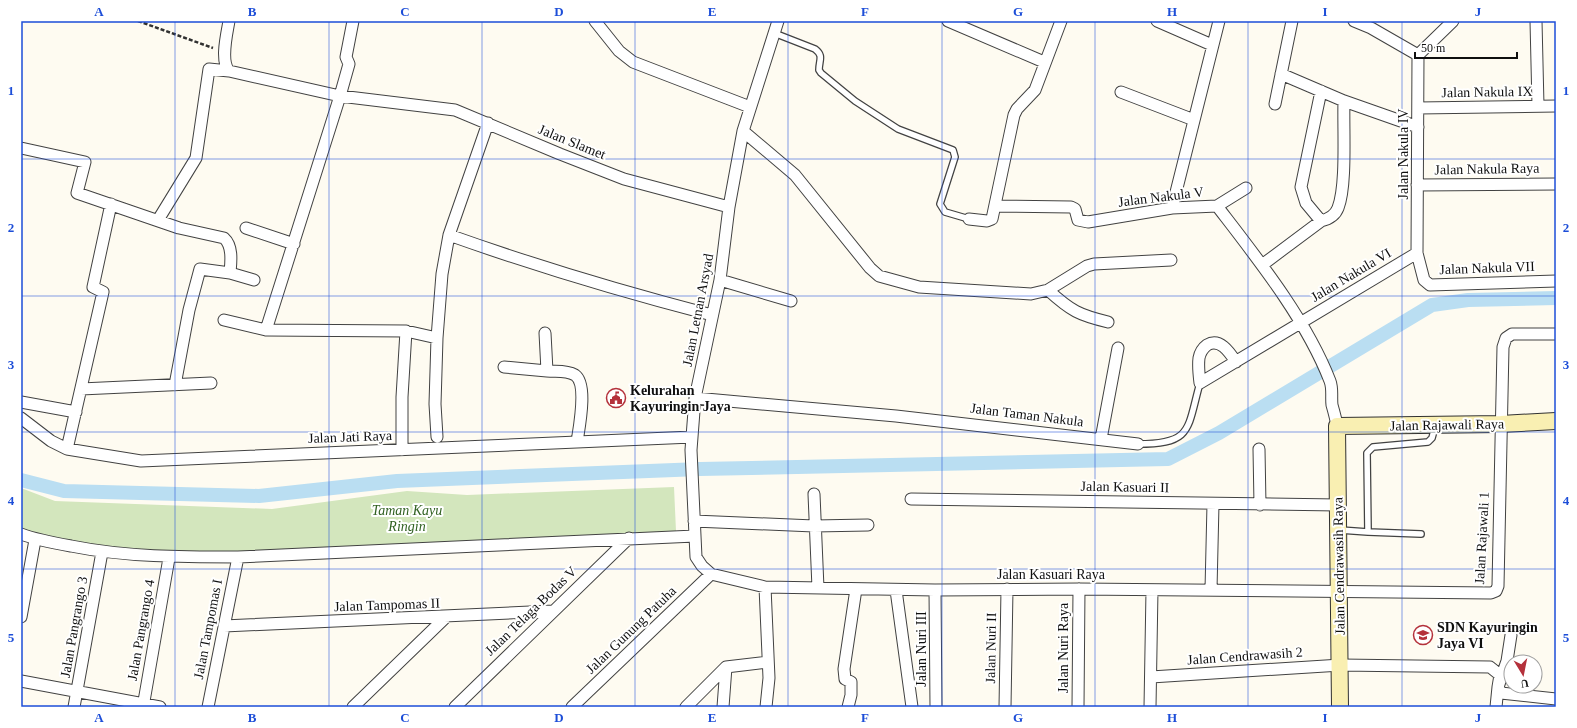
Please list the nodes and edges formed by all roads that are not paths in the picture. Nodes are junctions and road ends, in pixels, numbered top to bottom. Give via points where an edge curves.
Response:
1 (229, 21) edge
2 (353, 21) edge
3 (595, 21) edge
4 (778, 21) edge
5 (948, 21) edge
6 (1061, 21) edge
7 (1156, 21) edge
8 (1219, 21) edge
9 (1292, 21) edge
10 (1354, 21) edge
11 (1452, 21) edge
12 (1536, 21) edge
13 (1374, 24) edge
14 (774, 33) junction
15 (1212, 45) junction
16 (1418, 55) junction
17 (1044, 62) junction
18 (229, 70) junction
19 (1282, 74) junction
20 (1321, 91) junction
21 (1121, 92) dead end
22 (340, 96) junction
23 (1344, 101) junction
24 (1275, 104) dead end
25 (1538, 106) junction
26 (1556, 106) edge
27 (750, 107) junction
28 (1418, 108) junction
29 (1194, 120) junction
30 (488, 123) junction
31 (1418, 127) junction
32 (743, 131) junction
33 (21, 148) edge
34 (1556, 184) edge
35 (1417, 185) junction
36 (1246, 188) dead end
37 (111, 204) junction
38 (729, 206) junction
39 (995, 206) junction
40 (1217, 206) junction
41 (1172, 208) junction
42 (969, 218) joint
43 (158, 220) junction
44 (1321, 221) junction
45 (246, 228) dead end
46 (449, 235) junction
47 (294, 244) junction
48 (1417, 253) junction
49 (1171, 260) dead end
50 (1262, 265) junction
51 (230, 273) junction
52 (254, 280) dead end
53 (720, 280) junction
54 (1556, 281) edge
55 (1048, 290) junction
56 (791, 300) dead end
57 (712, 315) junction
58 (224, 320) dead end
59 (1108, 322) dead end
60 (1300, 323) junction
61 (266, 330) junction
62 (406, 331) junction
63 (545, 333) dead end
64 (1556, 334) edge
65 (437, 338) junction
66 (1118, 348) dead end
67 (1236, 362) junction
68 (504, 366) dead end
69 (547, 371) junction
70 (211, 383) dead end
71 (1200, 383) junction
72 (175, 385) junction
73 (81, 389) junction
74 (695, 398) junction
75 (21, 402) edge
76 (76, 412) junction
77 (21, 418) edge
78 (1556, 421) edge
79 (1501, 424) junction
80 (1436, 425) junction
81 (1337, 426) junction
82 (437, 437) dead end
83 (692, 437) junction
84 (1101, 439) junction
85 (577, 442) junction
86 (1138, 444) joint
87 (68, 449) junction
88 (1259, 449) dead end
89 (402, 450) junction
90 (814, 494) dead end
91 (911, 499) dead end
92 (1213, 504) junction
93 (1260, 505) junction
94 (1338, 505) junction
95 (694, 521) junction
96 (868, 525) dead end
97 (814, 526) junction
98 (1338, 530) junction
99 (1368, 532) junction
100 (21, 534) edge
101 (1421, 534) dead end
102 (695, 536) junction
103 (629, 538) junction
104 (35, 540) junction
105 (102, 552) junction
106 (238, 557) junction
107 (168, 558) junction
108 (711, 574) junction
109 (765, 587) junction
110 (818, 588) junction
111 (856, 589) junction
112 (1007, 589) junction
113 (1079, 589) junction
114 (896, 590) junction
115 (935, 590) junction
116 (1152, 590) junction
117 (1211, 590) junction
118 (1338, 593) junction
119 (552, 611) junction
120 (21, 617) edge
121 (446, 617) junction
122 (224, 626) junction
123 (1511, 635) dead end
124 (768, 662) junction
125 (1341, 665) junction
126 (726, 667) junction
127 (1151, 677) junction
128 (21, 681) edge
129 (1498, 687) junction
130 (77, 691) junction
131 (1556, 699) edge
132 (143, 705) edge
133 (74, 707) edge
134 (160, 707) edge
135 (208, 707) edge
136 (353, 707) edge
137 (455, 707) edge
138 (572, 707) edge
139 (686, 707) edge
140 (724, 707) edge
141 (766, 707) edge
142 (848, 707) edge
143 (912, 707) edge
144 (936, 707) edge
145 (1004, 707) edge
146 (1078, 707) edge
147 (1150, 707) edge
148 (1340, 707) edge
149 (1496, 707) edge

1 - 18 street via 225,52 226,66
2 - 22 street via 346,57 349,64
3 - 27 street via 619,51 633,62
4 - 14 street, Jalan Letnan Arsyad
5 - 17 street
6 - 17 street
7 - 15 street
8 - 15 street
9 - 19 street
10 - 13 street
11 - 16 street
12 - 25 street
13 - 16 street
14 - 27 street, Jalan Letnan Arsyad
14 - 42 lane via 820,52 818,70 855,101 898,129 953,150 955,158 940,204 945,212
15 - 29 street
16 - 28 street, Jalan Nakula IV
17 - 39 street via 1035,90 1014,115
18 - 22 street, Jalan Slamet
18 - 43 street, Jalan Slamet via 209,69 196,158
19 - 20 street
19 - 24 street
20 - 23 street
20 - 44 street via 1300,187 1306,203
21 - 29 street
22 - 30 street, Jalan Slamet via 455,110
22 - 47 street
23 - 31 street
23 - 44 street via 1342,186 1337,209 1330,219
25 - 26 street, Jalan Nakula IX
25 - 28 street, Jalan Nakula IX
27 - 32 street, Jalan Letnan Arsyad
28 - 31 street, Jalan Nakula IV
29 - 41 street
30 - 38 street, Jalan Slamet via 624,178
30 - 46 street
31 - 35 street, Jalan Nakula IV
32 - 38 street, Jalan Letnan Arsyad
32 - 55 street via 795,175 879,276 919,287 1031,294
33 - 37 street via 85,162 78,194
34 - 35 street, Jalan Nakula Raya
35 - 48 street, Jalan Nakula IV
36 - 40 street
37 - 43 street
37 - 73 street via 93,287 103,292
38 - 53 street, Jalan Letnan Arsyad
39 - 41 street, Jalan Nakula V via 1047,205 1074,208 1080,222
39 - 42 street via 990,221
40 - 41 street, Jalan Nakula V
40 - 50 street, Jalan Nakula V
43 - 51 street via 179,228 226,239 230,250
44 - 50 street
45 - 47 street
46 - 57 street via 617,290
46 - 65 street via 442,274
47 - 61 street
48 - 54 street, Jalan Nakula VII via 1424,280 1430,285
48 - 60 street, Jalan Nakula VI
49 - 55 street via 1094,264
50 - 60 street, Jalan Nakula V
51 - 52 street
51 - 72 street via 200,269 189,310
53 - 56 street
53 - 57 street, Jalan Letnan Arsyad
55 - 59 street via 1072,311
57 - 74 street, Jalan Letnan Arsyad
58 - 61 street
60 - 67 street
60 - 81 street, Jalan Nakula V via 1330,382
61 - 62 street
62 - 65 street
62 - 89 street
63 - 69 street
64 - 79 street via 1512,334 1506,338 1503,347
65 - 82 street
66 - 84 street
67 - 71 street
67 - 71 street via 1226,348 1210,344 1199,357
68 - 69 street
69 - 85 street via 574,375 580,383 582,398
70 - 72 street
71 - 86 lane, Jalan Taman Nakula via 1187,429 1182,436 1166,443
72 - 73 street
73 - 76 street
74 - 83 street, Jalan Letnan Arsyad
74 - 84 street, Jalan Taman Nakula via 904,416
75 - 76 street
76 - 87 street
77 - 87 street, Jalan Jati Raya via 51,441
78 - 79 street, Jalan Rajawali Raya
79 - 80 street, Jalan Rajawali Raya
79 - 118 street, Jalan Rajawali 1 via 1496,591
80 - 81 street, Jalan Rajawali Raya
80 - 99 lane via 1428,442 1373,447 1367,453
81 - 94 street, Jalan Cendrawasih Raya
83 - 85 street, Jalan Jati Raya
83 - 95 street, Jalan Letnan Arsyad
84 - 86 street, Jalan Taman Nakula
85 - 89 street, Jalan Jati Raya
87 - 89 street, Jalan Jati Raya via 141,461
88 - 93 street
90 - 97 street
91 - 92 street, Jalan Kasuari II
92 - 93 street, Jalan Kasuari II
92 - 117 street
93 - 94 street, Jalan Kasuari II
94 - 98 street, Jalan Cendrawasih Raya
95 - 97 street
95 - 102 street, Jalan Letnan Arsyad
96 - 97 street
97 - 110 street
98 - 99 lane
98 - 118 street, Jalan Cendrawasih Raya
99 - 101 lane
100 - 104 street
102 - 103 street
102 - 108 street, Jalan Letnan Arsyad via 696,557
103 - 106 street
103 - 119 street, Jalan Telaga Bodas V
104 - 105 street
104 - 120 street
105 - 107 street
105 - 130 street, Jalan Pangrango 3
106 - 107 street
106 - 122 street, Jalan Tampomas I
107 - 132 street, Jalan Pangrango 4
108 - 109 street
108 - 138 street, Jalan Gunung Patuha
109 - 110 street, Jalan Kasuari Raya
109 - 124 street
110 - 111 street, Jalan Kasuari Raya
111 - 114 street, Jalan Kasuari Raya
111 - 142 street via 844,668 845,679 851,682 852,686
112 - 113 street, Jalan Kasuari Raya
112 - 115 street, Jalan Kasuari Raya
112 - 145 street, Jalan Nuri II
113 - 116 street, Jalan Kasuari Raya
113 - 146 street, Jalan Nuri Raya
114 - 115 street, Jalan Kasuari Raya
114 - 143 street
115 - 144 street, Jalan Nuri III
116 - 117 street, Jalan Kasuari Raya
116 - 127 street
117 - 118 street, Jalan Kasuari Raya
118 - 125 street, Jalan Cendrawasih Raya
119 - 121 street, Jalan Tampomas II
119 - 137 street, Jalan Telaga Bodas V
121 - 122 street, Jalan Tampomas II
121 - 136 street
122 - 135 street, Jalan Tampomas I
123 - 129 street via 1507,661
124 - 126 street
124 - 141 street
125 - 127 street, Jalan Cendrawasih 2
125 - 129 street, Jalan Cendrawasih 2 via 1490,667 1500,675
125 - 148 street, Jalan Cendrawasih Raya
126 - 139 street
126 - 140 street
127 - 147 street
128 - 130 street
129 - 131 street via 1505,694
129 - 149 street
130 - 132 street
130 - 133 street, Jalan Pangrango 3
132 - 134 street

